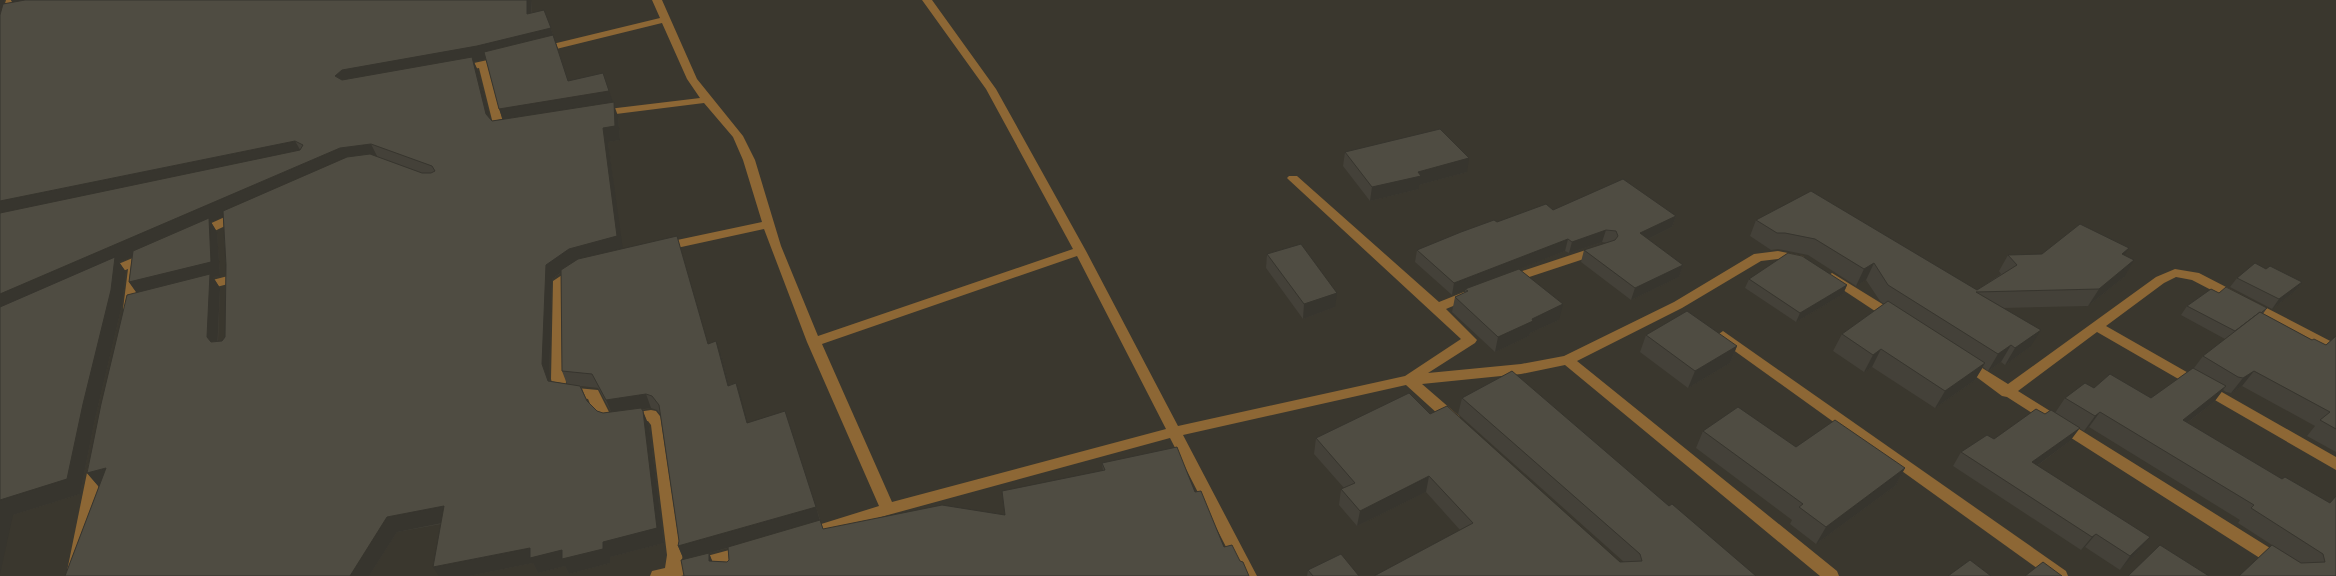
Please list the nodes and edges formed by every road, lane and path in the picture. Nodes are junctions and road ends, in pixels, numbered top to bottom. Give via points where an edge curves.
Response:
1 (11, 0) edge
2 (657, 0) edge
3 (927, 0) edge
4 (666, 19) junction
5 (0, 38) edge
6 (531, 52) edge
7 (512, 57) edge
8 (483, 64) junction
9 (445, 72) edge
10 (707, 100) junction
11 (590, 115) edge
12 (516, 129) edge
13 (1293, 178) dead end
14 (250, 210) edge
15 (768, 224) junction
16 (188, 238) edge
17 (1607, 247) edge
18 (162, 250) edge
19 (653, 250) edge
20 (1080, 251) junction
21 (135, 262) junction
22 (588, 266) edge
23 (99, 278) edge
24 (228, 280) edge
25 (1501, 282) edge
26 (192, 289) edge
27 (1476, 291) edge
28 (1678, 305) junction
29 (1437, 308) junction
30 (1694, 316) edge
31 (125, 324) edge
32 (1908, 326) edge
33 (2098, 327) junction
34 (1710, 328) edge
35 (814, 342) junction
36 (2336, 350) edge
37 (1958, 359) edge
38 (1567, 360) junction
39 (1409, 380) junction
40 (2008, 392) junction
41 (1174, 432) junction
42 (1467, 432) edge
43 (99, 449) edge
44 (2336, 464) edge
45 (888, 509) junction
46 (797, 536) edge
47 (760, 548) edge
48 (724, 558) junction
49 (665, 574) edge
50 (74, 576) edge
51 (725, 576) edge
52 (1249, 576) edge
53 (1830, 576) edge
54 (2060, 576) edge
55 (2301, 576) edge

1 - 5 street via 11,13
2 - 4 street
3 - 20 street via 991,89
4 - 6 street
4 - 10 street via 692,79
7 - 8 street
8 - 9 street
8 - 12 street via 499,128 507,131
10 - 11 street
10 - 15 street via 738,136 749,160
13 - 29 street
14 - 16 street via 224,226
15 - 19 street
15 - 35 street
17 - 25 street
18 - 21 street
20 - 35 street
20 - 41 street
21 - 23 street
21 - 31 street via 134,304
22 - 49 street via 560,281 560,391 593,394 608,421 651,414 658,424 675,555
24 - 26 street
27 - 29 street
28 - 30 street
28 - 32 street via 1758,257 1778,255 1803,260 1814,266
28 - 38 street
29 - 39 street via 1470,340
33 - 36 street via 2160,280 2175,273 2195,276
33 - 40 street
33 - 44 street
34 - 54 street
35 - 45 street
37 - 40 street
38 - 39 street via 1521,369
38 - 53 street
39 - 41 street
39 - 42 street
40 - 55 street
41 - 45 street
41 - 52 street
43 - 50 street
45 - 46 street
47 - 48 street
48 - 49 street
48 - 51 street

